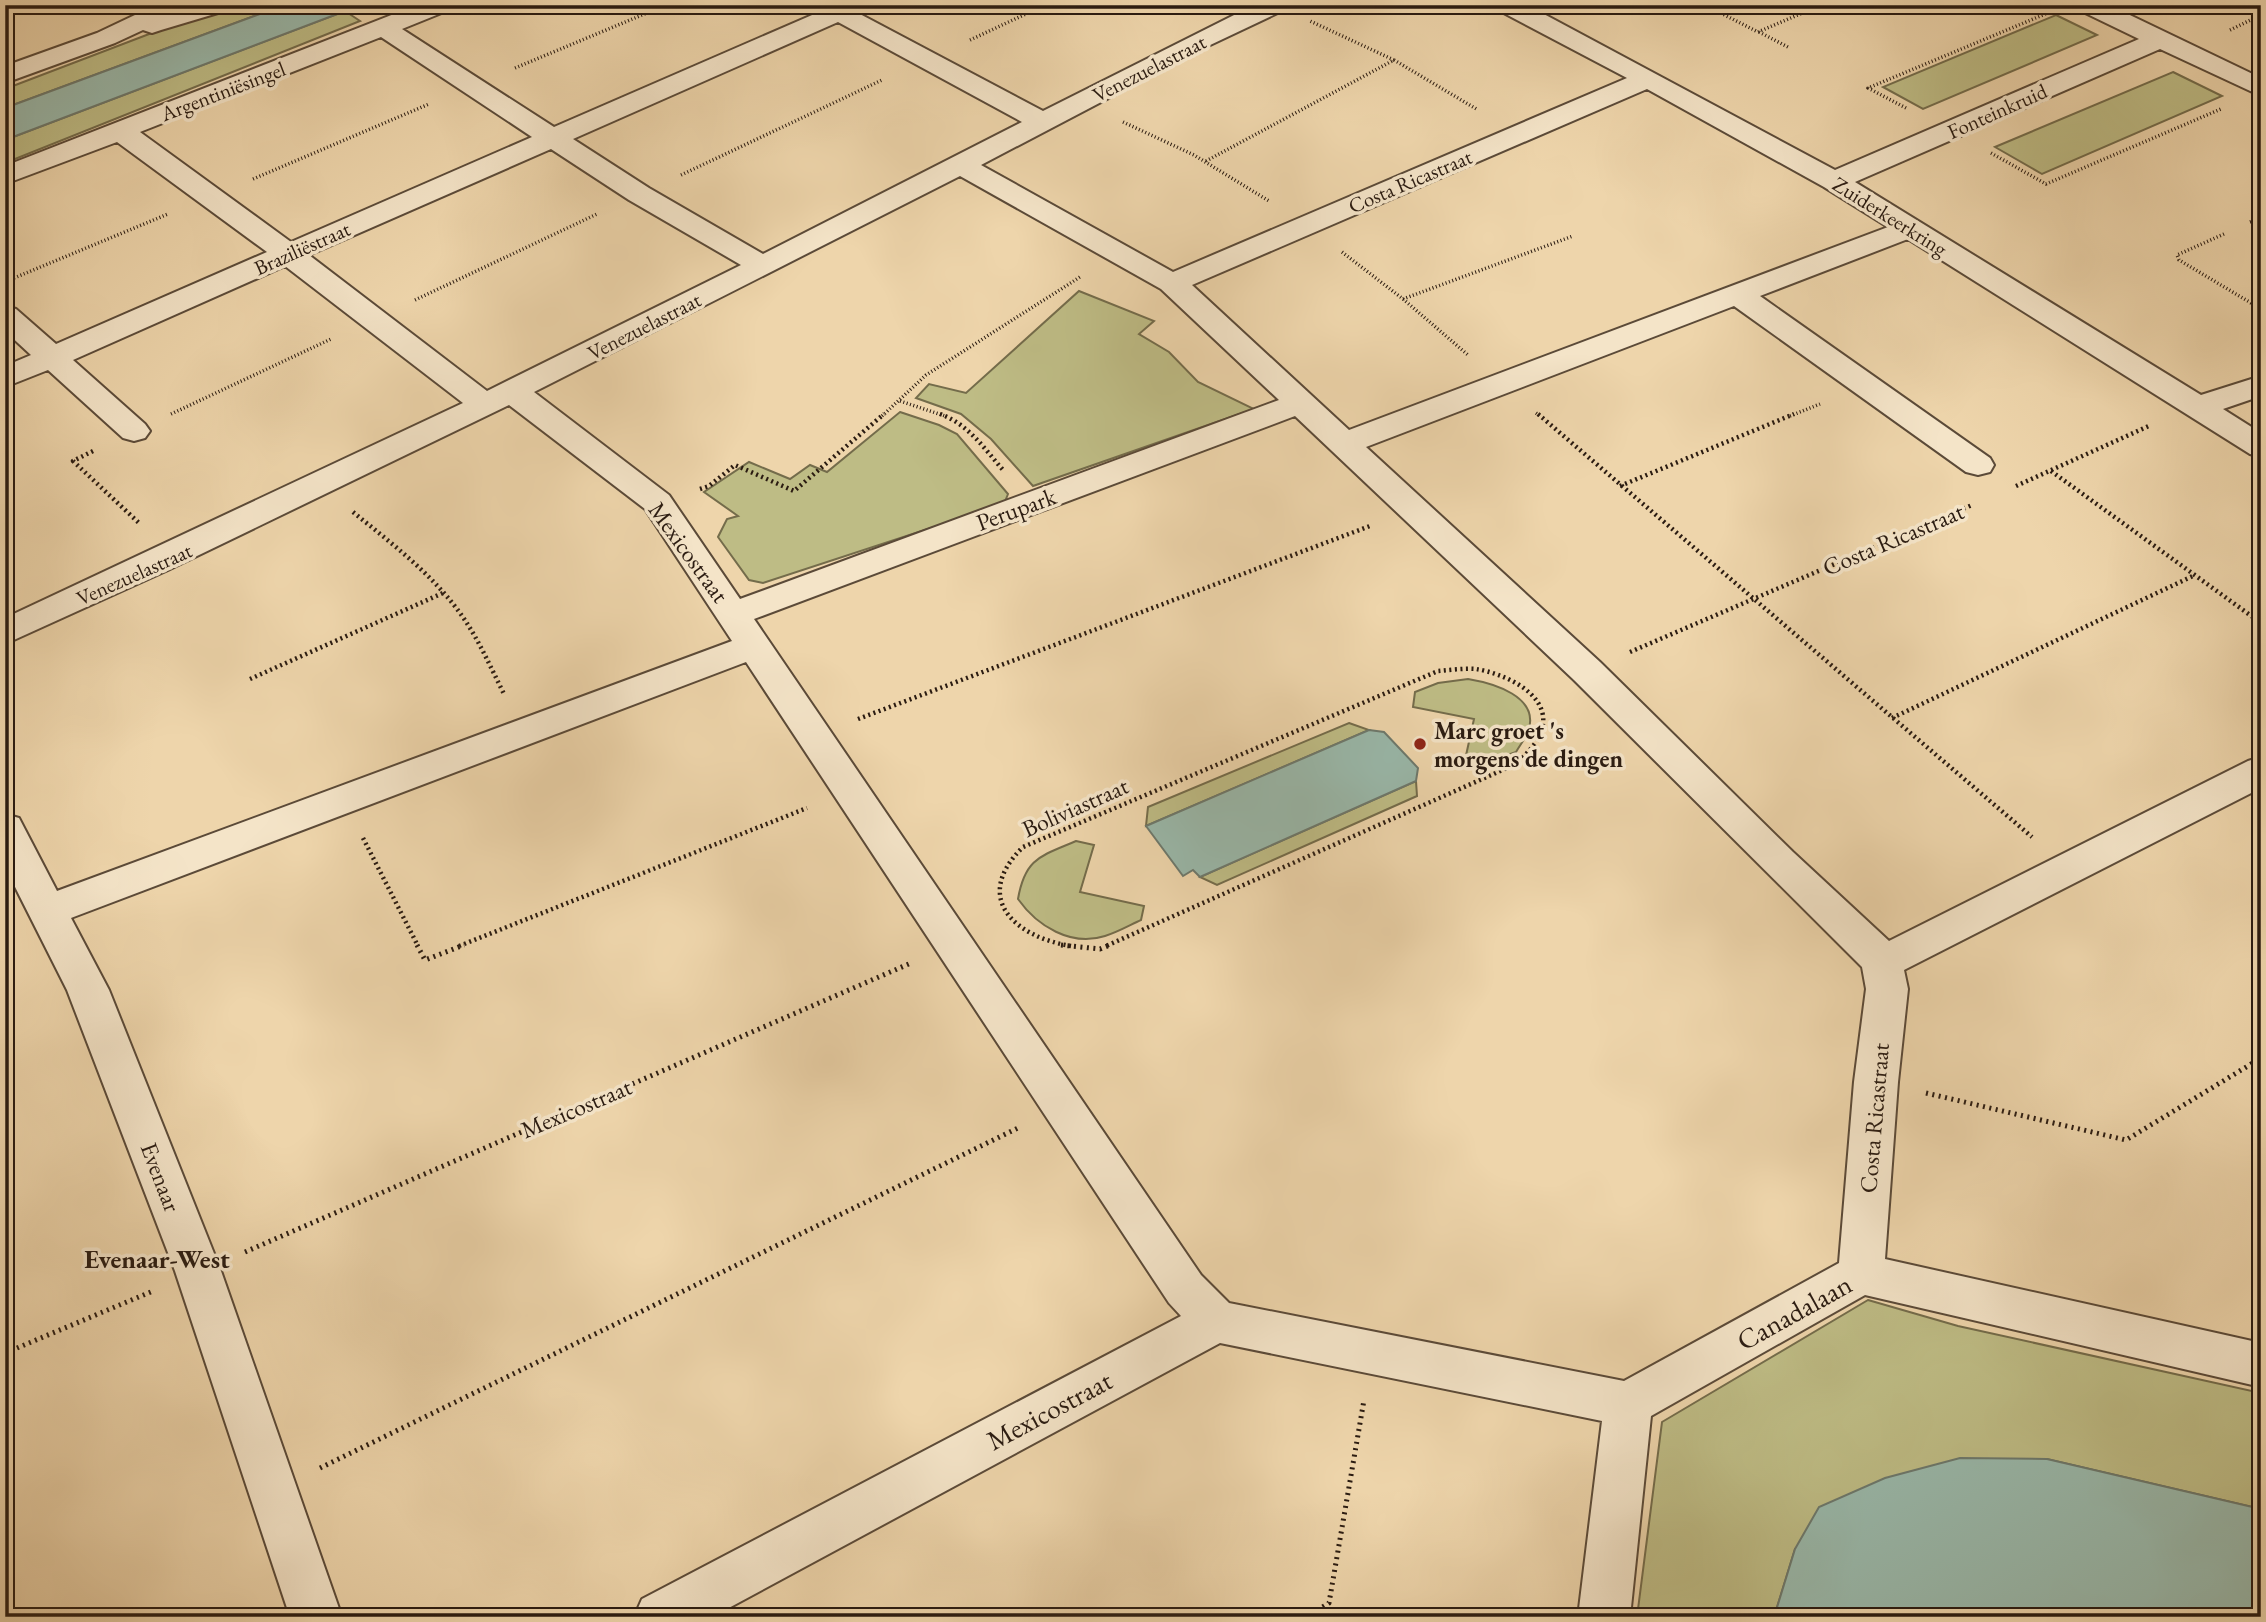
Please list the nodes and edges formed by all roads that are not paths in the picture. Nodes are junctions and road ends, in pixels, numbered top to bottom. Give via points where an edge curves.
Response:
1 (177, 5) edge
2 (219, 5) edge
3 (440, 5) edge
4 (1507, 5) edge
5 (2088, 5) edge
6 (840, 8) edge
7 (1287, 11) edge
8 (384, 28) junction
9 (106, 38) junction
10 (2160, 40) junction
11 (5, 75) edge
12 (1648, 79) junction
13 (2261, 88) edge
14 (1043, 122) junction
15 (120, 131) junction
16 (553, 139) junction
17 (961, 165) junction
18 (5, 176) edge
19 (1834, 181) junction
20 (1909, 229) junction
21 (289, 254) junction
22 (761, 265) junction
23 (1172, 283) junction
24 (1736, 293) junction
25 (5, 315) edge
26 (51, 358) junction
27 (5, 378) edge
28 (2261, 385) edge
29 (500, 399) junction
30 (1300, 403) junction
31 (2198, 407) junction
32 (134, 431) road end
33 (1343, 444) junction
34 (2261, 447) edge
35 (1978, 465) dead end
36 (743, 630) junction
37 (5, 632) edge
38 (2261, 771) edge
39 (5, 828) edge
40 (46, 911) junction
41 (1882, 963) junction
42 (1861, 1274) junction
43 (1216, 1321) junction
44 (2261, 1365) edge
45 (1628, 1404) junction
46 (316, 1617) edge
47 (660, 1617) edge
48 (1604, 1617) edge

1 - 9 street
2 - 9 street
3 - 8 street, Argentiniësingel
4 - 12 street, Zuiderkeerkring
5 - 10 street
6 - 14 street
6 - 16 street, Braziliëstraat
7 - 14 street, Venezuelastraat
8 - 15 street, Argentiniësingel
8 - 16 street
9 - 11 street
10 - 13 street
10 - 19 street, Fonteinkruid
12 - 19 street, Zuiderkeerkring
12 - 23 street, Costa Ricastraat
14 - 17 street, Venezuelastraat
15 - 18 street, Argentiniësingel
15 - 21 street, Mexicostraat
16 - 21 street, Braziliëstraat
16 - 22 street
17 - 22 street, Venezuelastraat
17 - 23 street
19 - 20 street, Zuiderkeerkring
20 - 24 street
20 - 31 street, Zuiderkeerkring
21 - 26 street, Braziliëstraat
21 - 29 street, Mexicostraat via 374,319
22 - 29 street, Venezuelastraat
23 - 30 street
24 - 33 street
24 - 35 street
25 - 26 street
26 - 27 street, Braziliëstraat
26 - 32 street
28 - 31 street
29 - 36 street, Mexicostraat via 657,502
29 - 37 street, Venezuelastraat
30 - 33 street
30 - 36 street, Perupark via 1030,504
31 - 34 street, Zuiderkeerkring
33 - 41 street via 1587,671
36 - 40 street via 523,732
36 - 43 street, Mexicostraat via 1185,1289
38 - 41 street
39 - 40 street, Evenaar
40 - 46 street, Evenaar via 88,990 198,1271
41 - 42 street, Costa Ricastraat via 1887,989
42 - 44 street, Canadalaan
42 - 45 street, Canadalaan
43 - 45 street
43 - 47 street, Mexicostraat
45 - 48 street

